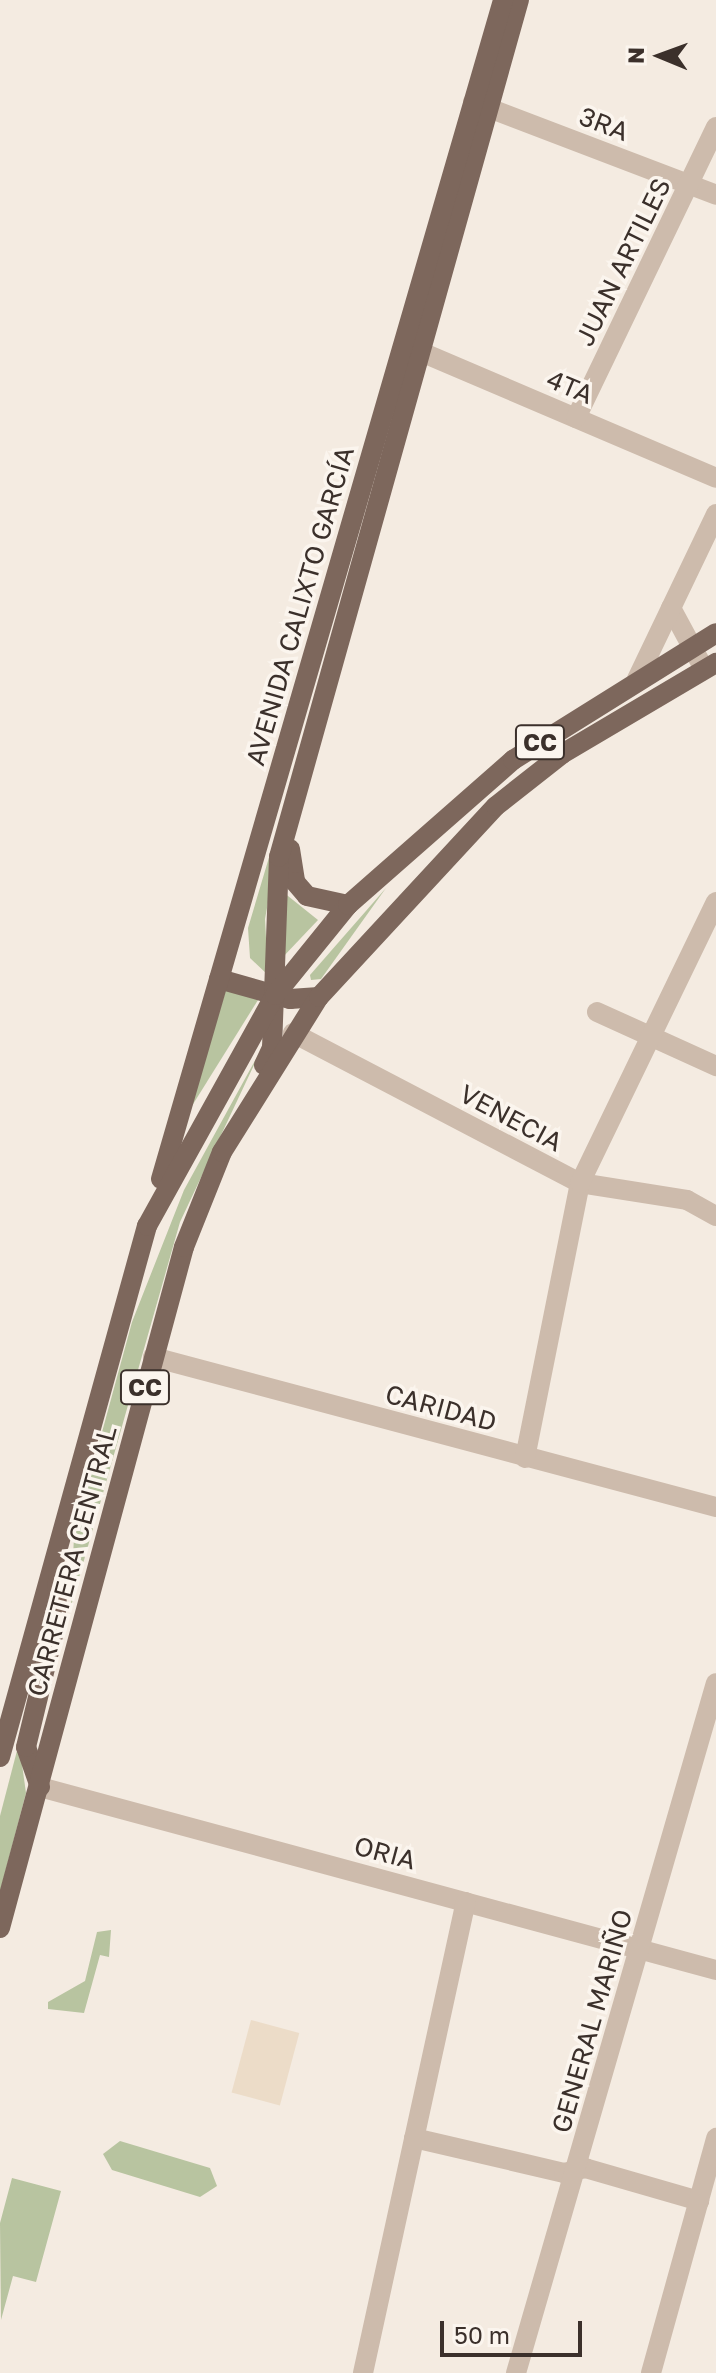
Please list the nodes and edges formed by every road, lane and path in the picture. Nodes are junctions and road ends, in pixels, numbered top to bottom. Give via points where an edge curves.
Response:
1 (503, 0) edge
2 (519, 0) edge
3 (481, 105) junction
4 (716, 127) edge
5 (689, 185) junction
6 (716, 195) edge
7 (412, 348) junction
8 (576, 418) junction
9 (716, 478) edge
10 (716, 514) edge
11 (671, 608) junction
12 (716, 633) edge
13 (690, 647) junction
14 (710, 666) edge
15 (637, 679) junction
16 (513, 760) junction
17 (527, 780) junction
18 (290, 816) junction
19 (380, 874) junction
20 (403, 898) junction
21 (716, 902) edge
22 (348, 905) junction
23 (219, 979) junction
24 (275, 995) junction
25 (319, 997) junction
26 (597, 1012) dead end
27 (293, 1033) junction
28 (648, 1040) junction
29 (716, 1066) edge
30 (222, 1152) junction
31 (580, 1183) junction
32 (716, 1216) edge
33 (147, 1226) junction
34 (153, 1357) junction
35 (525, 1458) junction
36 (716, 1507) edge
37 (59, 1543) junction
38 (716, 1683) edge
39 (709, 1733) edge
40 (0, 1757) edge
41 (40, 1787) junction
42 (466, 1902) junction
43 (0, 1928) edge
44 (641, 1949) junction
45 (716, 1970) edge
46 (414, 2138) junction
47 (716, 2138) edge
48 (575, 2171) junction
49 (711, 2178) edge
50 (699, 2201) junction
51 (363, 2373) edge
52 (516, 2373) edge
53 (651, 2373) edge

1 - 3 main road, AVENIDA CALIXTO GARCÍA
2 - 3 main road, AVENIDA CALIXTO GARCÍA
3 - 5 street, 3RA
3 - 7 main road, AVENIDA CALIXTO GARCÍA
4 - 5 street, JUAN ARTILES
5 - 6 street, 3RA
5 - 8 street, JUAN ARTILES
7 - 8 street, 4TA
7 - 18 main road, AVENIDA CALIXTO GARCÍA
7 - 23 main road, AVENIDA CALIXTO GARCÍA
8 - 9 street, 4TA
10 - 11 street
11 - 13 street
11 - 15 street
12 - 13 main road, CARRETERA CENTRAL / CC
13 - 14 street
13 - 15 main road, CARRETERA CENTRAL / CC
14 - 17 main road, CARRETERA CENTRAL / CC
15 - 16 main road, CARRETERA CENTRAL / CC
16 - 17 main road
16 - 19 main road, CARRETERA CENTRAL / CC
17 - 20 main road, CARRETERA CENTRAL / CC
18 - 22 main road via 295,882 323,904
18 - 24 main road, AVENIDA CALIXTO GARCÍA via 279,857
19 - 20 main road
19 - 22 main road, CARRETERA CENTRAL / CC
20 - 25 main road, CARRETERA CENTRAL / CC
21 - 28 street
22 - 24 main road, CARRETERA CENTRAL / CC
23 - 24 main road
23 - 33 main road, AVENIDA CALIXTO GARCÍA
24 - 25 main road
24 - 30 main road, AVENIDA CALIXTO GARCÍA via 272,1048
24 - 33 main road, CARRETERA CENTRAL / CC
25 - 27 main road, CARRETERA CENTRAL / CC
26 - 28 street
27 - 30 main road, CARRETERA CENTRAL / CC
27 - 31 street, VENECIA
28 - 29 street
28 - 31 street
30 - 34 main road, CARRETERA CENTRAL / CC via 184,1247
31 - 32 street, VENECIA via 687,1200
31 - 35 street
33 - 37 main road, CARRETERA CENTRAL / CC
34 - 35 street, CARIDAD
34 - 41 main road, CARRETERA CENTRAL / CC
35 - 36 street, CARIDAD
37 - 40 main road, CARRETERA CENTRAL / CC
37 - 41 main road via 55,1627 26,1747
38 - 39 street, GENERAL MARIÑO
39 - 44 street, GENERAL MARIÑO
41 - 42 street, ORIA
41 - 43 main road, CARRETERA CENTRAL / CC
42 - 44 street, ORIA
42 - 46 street
44 - 45 street, ORIA
44 - 48 street, GENERAL MARIÑO
46 - 48 street
46 - 51 street
47 - 49 street
48 - 50 street
48 - 52 street, GENERAL MARIÑO
49 - 50 street
50 - 53 street

